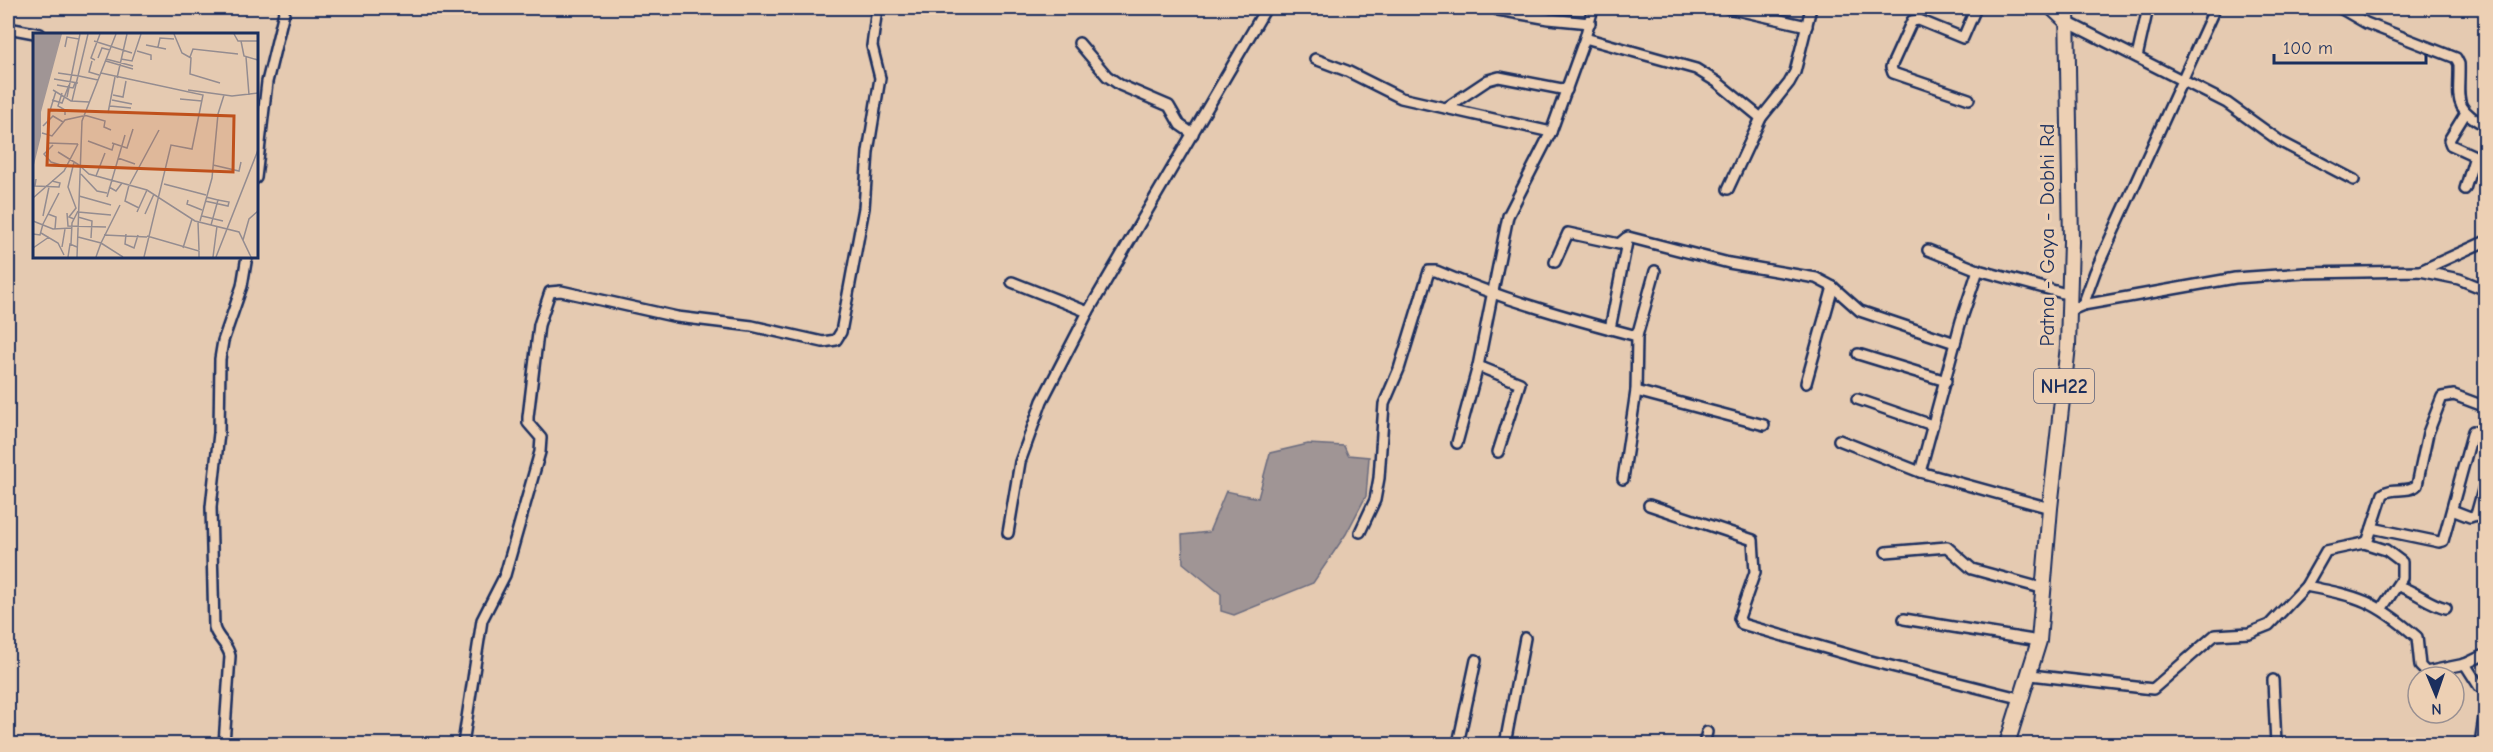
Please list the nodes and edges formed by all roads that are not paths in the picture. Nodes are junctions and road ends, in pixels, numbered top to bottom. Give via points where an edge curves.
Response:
1 (285, 8) edge
2 (877, 8) edge
3 (1266, 8) edge
4 (1593, 8) edge
5 (1728, 8) edge
6 (1811, 8) edge
7 (1976, 8) edge
8 (2052, 8) edge
9 (2067, 8) edge
10 (2148, 8) edge
11 (2215, 8) edge
12 (2340, 8) edge
13 (1498, 10) dead end
14 (2067, 22) junction
15 (1590, 23) junction
16 (1807, 26) junction
17 (8, 28) edge
18 (35, 33) edge
19 (1585, 38) junction
20 (1079, 43) dead end
21 (2137, 57) junction
22 (1316, 59) dead end
23 (258, 80) edge
24 (2182, 80) junction
25 (267, 82) junction
26 (1568, 90) junction
27 (1969, 99) dead end
28 (1446, 108) junction
29 (2465, 114) junction
30 (1761, 118) junction
31 (2486, 126) edge
32 (1551, 132) junction
33 (1193, 134) junction
34 (258, 158) edge
35 (2354, 180) dead end
36 (1728, 189) dead end
37 (2465, 189) dead end
38 (1626, 238) junction
39 (2486, 241) edge
40 (1928, 250) dead end
41 (247, 258) edge
42 (1555, 262) dead end
43 (1978, 270) junction
44 (1655, 271) dead end
45 (2420, 271) junction
46 (1012, 282) dead end
47 (1833, 287) junction
48 (2486, 290) edge
49 (1491, 294) junction
50 (2070, 295) junction
51 (2083, 305) junction
52 (2069, 310) junction
53 (1088, 312) junction
54 (1610, 329) junction
55 (1637, 336) junction
56 (1955, 343) junction
57 (1858, 354) dead end
58 (1478, 366) junction
59 (1946, 381) junction
60 (1806, 383) dead end
61 (1636, 391) junction
62 (1857, 399) dead end
63 (2486, 407) edge
64 (1764, 425) dead end
65 (1932, 425) junction
66 (2473, 431) dead end
67 (1839, 440) dead end
68 (1457, 442) dead end
69 (1498, 452) dead end
70 (1920, 472) junction
71 (1623, 479) dead end
72 (2486, 479) edge
73 (1649, 505) dead end
74 (2050, 508) junction
75 (2452, 510) junction
76 (2372, 528) junction
77 (1360, 532) dead end
78 (1008, 533) dead end
79 (2364, 543) junction
80 (1887, 552) dead end
81 (2306, 586) junction
82 (2398, 586) junction
83 (2045, 589) junction
84 (2382, 608) junction
85 (2446, 608) dead end
86 (1904, 619) dead end
87 (1525, 638) dead end
88 (2039, 641) junction
89 (2486, 654) edge
90 (1476, 660) dead end
91 (2465, 664) junction
92 (2031, 675) junction
93 (2273, 680) dead end
94 (2486, 691) edge
95 (2023, 699) junction
96 (2486, 704) edge
97 (1707, 732) dead end
98 (224, 744) edge
99 (463, 744) edge
100 (1458, 744) edge
101 (1505, 744) edge
102 (1704, 744) edge
103 (2007, 744) edge
104 (2276, 744) edge
105 (2480, 744) edge

1 - 25 street
2 - 99 street via 872,46 880,78 864,208 841,332 836,340 824,342 550,291 539,325 528,417 530,426 541,438 540,452 505,574 482,620
3 - 33 street
4 - 15 street
5 - 16 street
6 - 16 street
7 - 27 street via 1963,38 1919,20 1912,21 1892,68 1893,73
8 - 14 main road
9 - 14 main road, Patna - Gaya - Dobhi Rd / NH22
10 - 21 street
11 - 24 street
12 - 29 street via 2366,23 2456,58 2459,99
13 - 15 street
14 - 21 street
14 - 50 main road, Patna - Gaya - Dobhi Rd / NH22
15 - 19 street
16 - 30 street via 1790,83
17 - 18 street
19 - 26 street
19 - 30 street via 1696,69
20 - 33 street via 1107,76 1169,106 1180,125
21 - 24 street
22 - 28 street via 1391,94
23 - 25 street
24 - 35 street via 2236,108 2281,142
24 - 51 street
25 - 34 street
26 - 28 street via 1499,77
26 - 32 street
28 - 32 street
29 - 31 street
29 - 37 street via 2449,140 2451,145 2475,156
30 - 36 street
32 - 49 street via 1508,216
33 - 53 street
38 - 42 street via 1619,244 1568,234
38 - 47 street via 1729,263 1816,278
38 - 54 street
39 - 45 street
40 - 43 street
41 - 98 street via 220,359 219,433 211,507 214,627 230,656
43 - 50 street
43 - 56 street
44 - 55 street
45 - 48 street via 2459,279
45 - 51 street via 2235,278
46 - 53 street
47 - 56 street via 1860,311
47 - 60 street
49 - 54 street
49 - 58 street
49 - 77 street via 1436,271 1426,275 1399,369 1384,404 1375,500
50 - 52 main road, Patna - Gaya - Dobhi Rd / NH22
51 - 52 street
52 - 74 main road, Patna - Gaya - Dobhi Rd / NH22
53 - 78 street via 1042,401 1020,462
54 - 55 street
55 - 61 street
56 - 59 street
57 - 59 street
58 - 68 street
58 - 69 street via 1520,383
59 - 65 street
61 - 64 street
61 - 71 street
62 - 65 street
63 - 76 street via 2454,395 2442,397 2428,433 2417,485 2383,494
65 - 70 street
66 - 75 street
67 - 70 street
70 - 74 street
72 - 75 street via 2476,515 2470,517
73 - 95 street via 1753,540 1756,566 1739,618 1742,624
74 - 83 main road, Patna - Gaya - Dobhi Rd / NH22
75 - 76 street via 2442,542
76 - 79 street
79 - 81 street via 2326,551
79 - 82 street via 2386,550 2402,562 2404,571
80 - 83 street via 1947,547 1972,568
81 - 84 street via 2353,596
81 - 92 street via 2269,625 2248,633 2215,635 2153,689
82 - 84 street
82 - 85 street via 2415,592 2432,605
83 - 88 main road, Patna - Gaya - Dobhi Rd / NH22
84 - 91 street via 2417,637 2422,670 2430,672
86 - 88 street
87 - 101 street
88 - 92 main road, Patna - Gaya - Dobhi Rd / NH22
89 - 91 street
90 - 100 street
91 - 94 street
92 - 95 main road, Patna - Gaya - Dobhi Rd / NH22
93 - 104 street
95 - 103 main road, Patna - Gaya - Dobhi Rd / NH22
96 - 105 street
97 - 102 street

